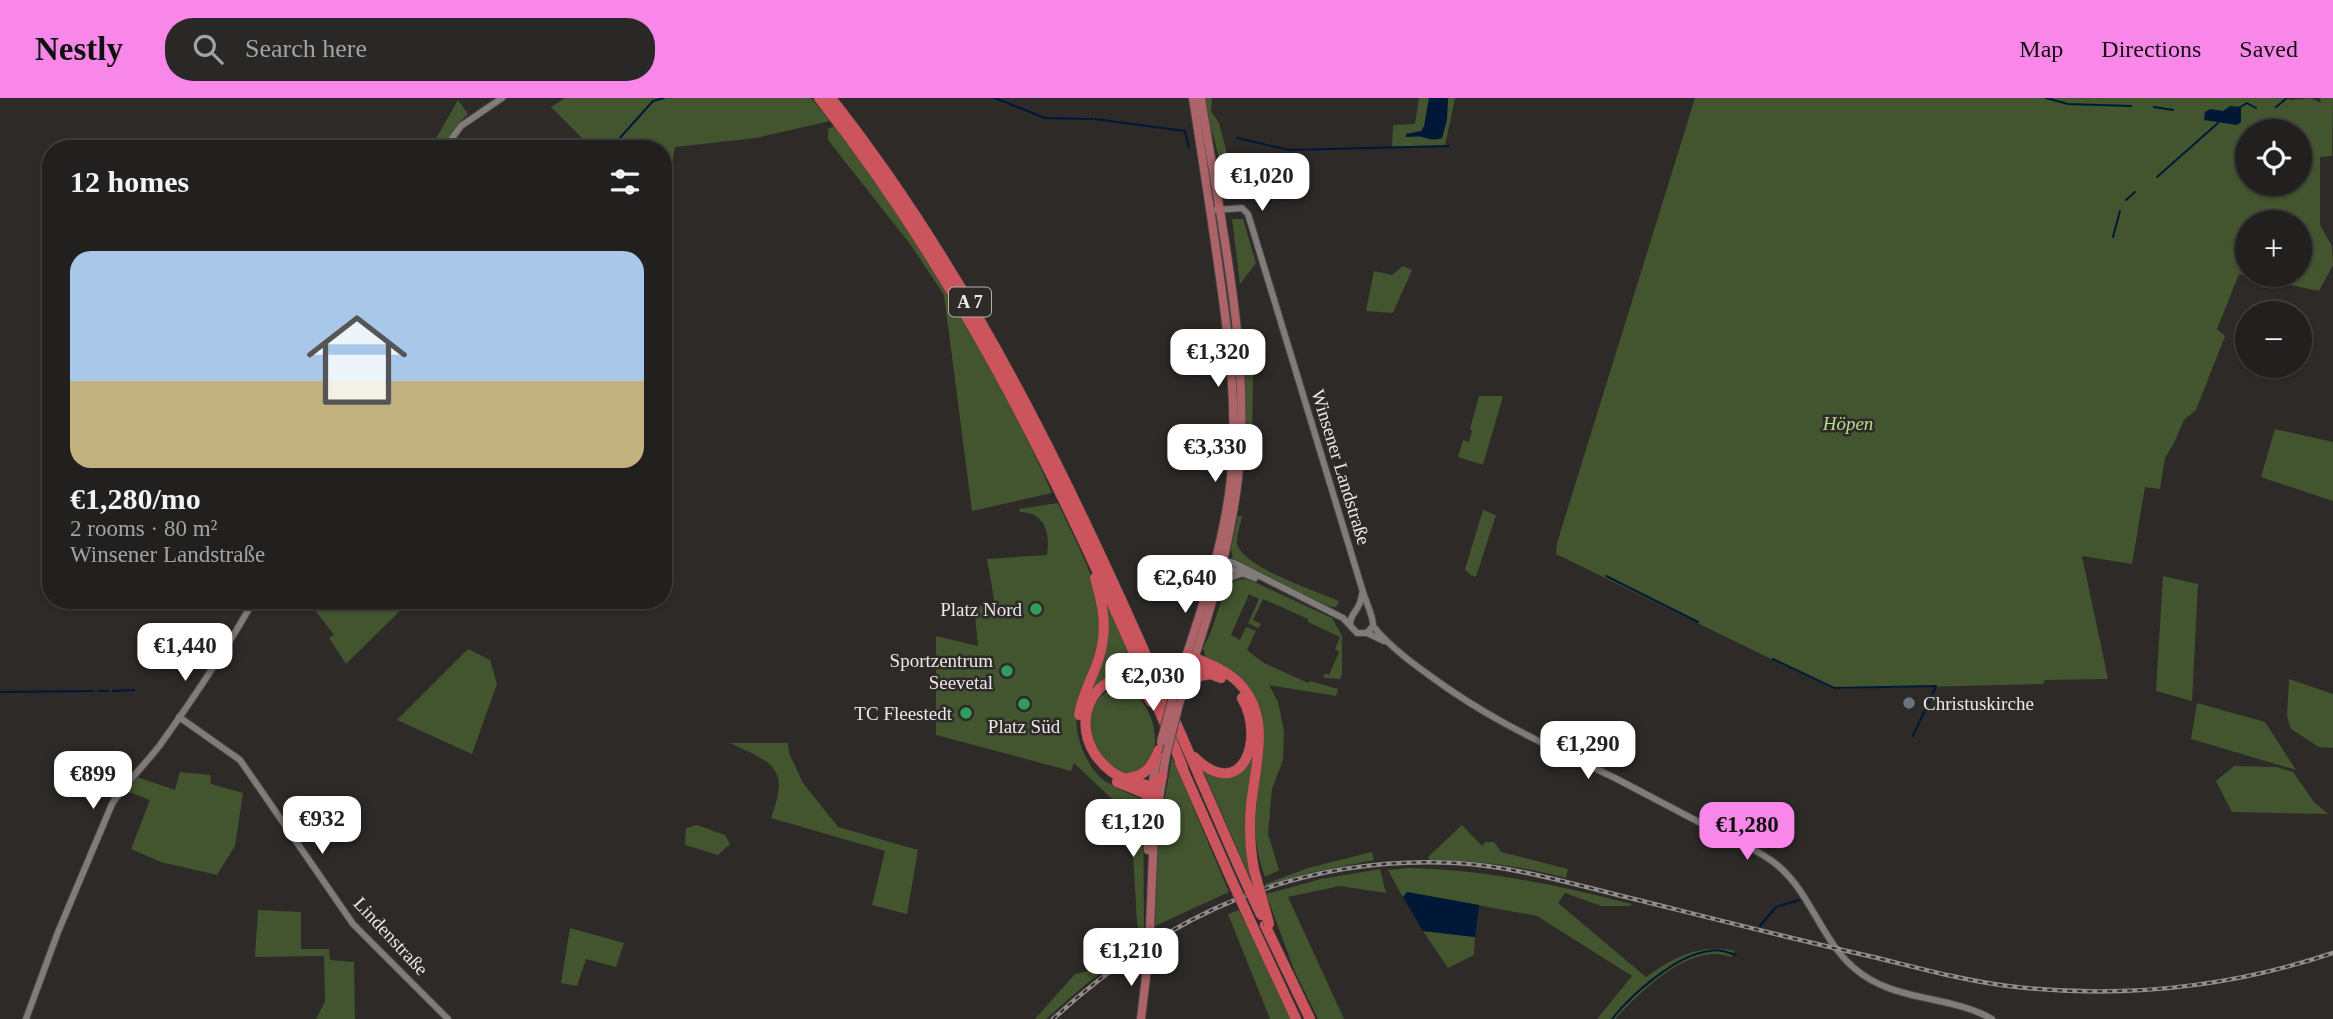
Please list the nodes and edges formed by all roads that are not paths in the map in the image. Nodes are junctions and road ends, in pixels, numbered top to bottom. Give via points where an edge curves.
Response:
1 (502, 98) edge
2 (819, 98) edge
3 (831, 98) edge
4 (1193, 98) edge
5 (1201, 98) edge
6 (451, 140) edge
7 (858, 141) junction
8 (1214, 210) junction
9 (1237, 449) junction
10 (1084, 544) junction
11 (1221, 563) junction
12 (1243, 574) junction
13 (1263, 580) junction
14 (1217, 589) junction
15 (1363, 592) junction
16 (249, 609) edge
17 (1326, 609) junction
18 (1369, 612) junction
19 (1355, 613) junction
20 (1350, 624) junction
21 (1373, 626) junction
22 (1367, 633) junction
23 (1387, 642) junction
24 (1190, 660) junction
25 (1213, 674) junction
26 (1179, 697) junction
27 (179, 717) junction
28 (1162, 749) junction
29 (1188, 752) junction
30 (1183, 768) junction
31 (1162, 777) junction
32 (1122, 778) junction
33 (1152, 787) junction
34 (1142, 792) junction
35 (1154, 803) junction
36 (1267, 924) junction
37 (26, 1019) edge
38 (448, 1019) edge
39 (1140, 1019) edge
40 (1296, 1019) edge
41 (1310, 1019) edge
42 (1992, 1019) edge

1 - 6 street via 461,126
2 - 7 highway, A 7
3 - 7 highway, A 7
4 - 8 main road
5 - 8 main road
7 - 10 highway, A 7 via 972,324
7 - 29 highway, A 7 via 939,251 1011,374 1093,539
8 - 9 main road
8 - 9 main road via 1235,314 1241,377
8 - 15 street, Winsener Landstraße via 1242,208 1248,214
9 - 11 main road via 1237,492
10 - 30 highway, A 7
10 - 34 highway via 1105,623 1081,705 1080,732 1099,769
11 - 12 street, Winsener Landstraße
11 - 13 street, Winsener Landstraße via 1234,564
11 - 14 main road
11 - 24 main road
12 - 13 street, Winsener Landstraße
12 - 14 street via 1229,578
13 - 17 street, Winsener Landstraße
14 - 24 main road
15 - 18 street, Winsener Landstraße
15 - 19 street
16 - 27 street
17 - 19 street, Winsener Landstraße
17 - 20 street, Winsener Landstraße
18 - 19 street, Winsener Landstraße
18 - 21 street, Winsener Landstraße
19 - 20 street
20 - 22 street, Winsener Landstraße via 1357,634
21 - 22 street
21 - 23 street, Winsener Landstraße
22 - 23 street, Winsener Landstraße
23 - 42 street, Winsener Landstraße via 1497,722 1774,862 1798,885 1832,946 1870,980 1899,993 1956,1004
24 - 25 highway
24 - 26 main road
24 - 36 highway, bridge via 1223,671 1238,682 1257,715 1259,745 1250,819 1254,870
25 - 26 highway via 1199,676
25 - 29 highway via 1234,687 1247,707 1251,749 1239,768 1225,774 1204,767
26 - 28 main road, bridge
26 - 28 main road, bridge
27 - 37 street via 107,813
27 - 38 street, Lindenstraße via 240,760 353,925
28 - 31 main road
28 - 32 highway via 1145,773
28 - 33 main road
29 - 36 highway, A 7, bridge
30 - 32 highway via 1146,695 1131,682 1112,681 1090,698 1086,728 1098,759
30 - 40 highway, A 7, bridge
31 - 33 highway
31 - 35 main road
32 - 33 highway
33 - 34 highway
33 - 35 highway
34 - 35 highway
35 - 39 main road, bridge via 1148,857 1148,960
36 - 41 highway, A 7

